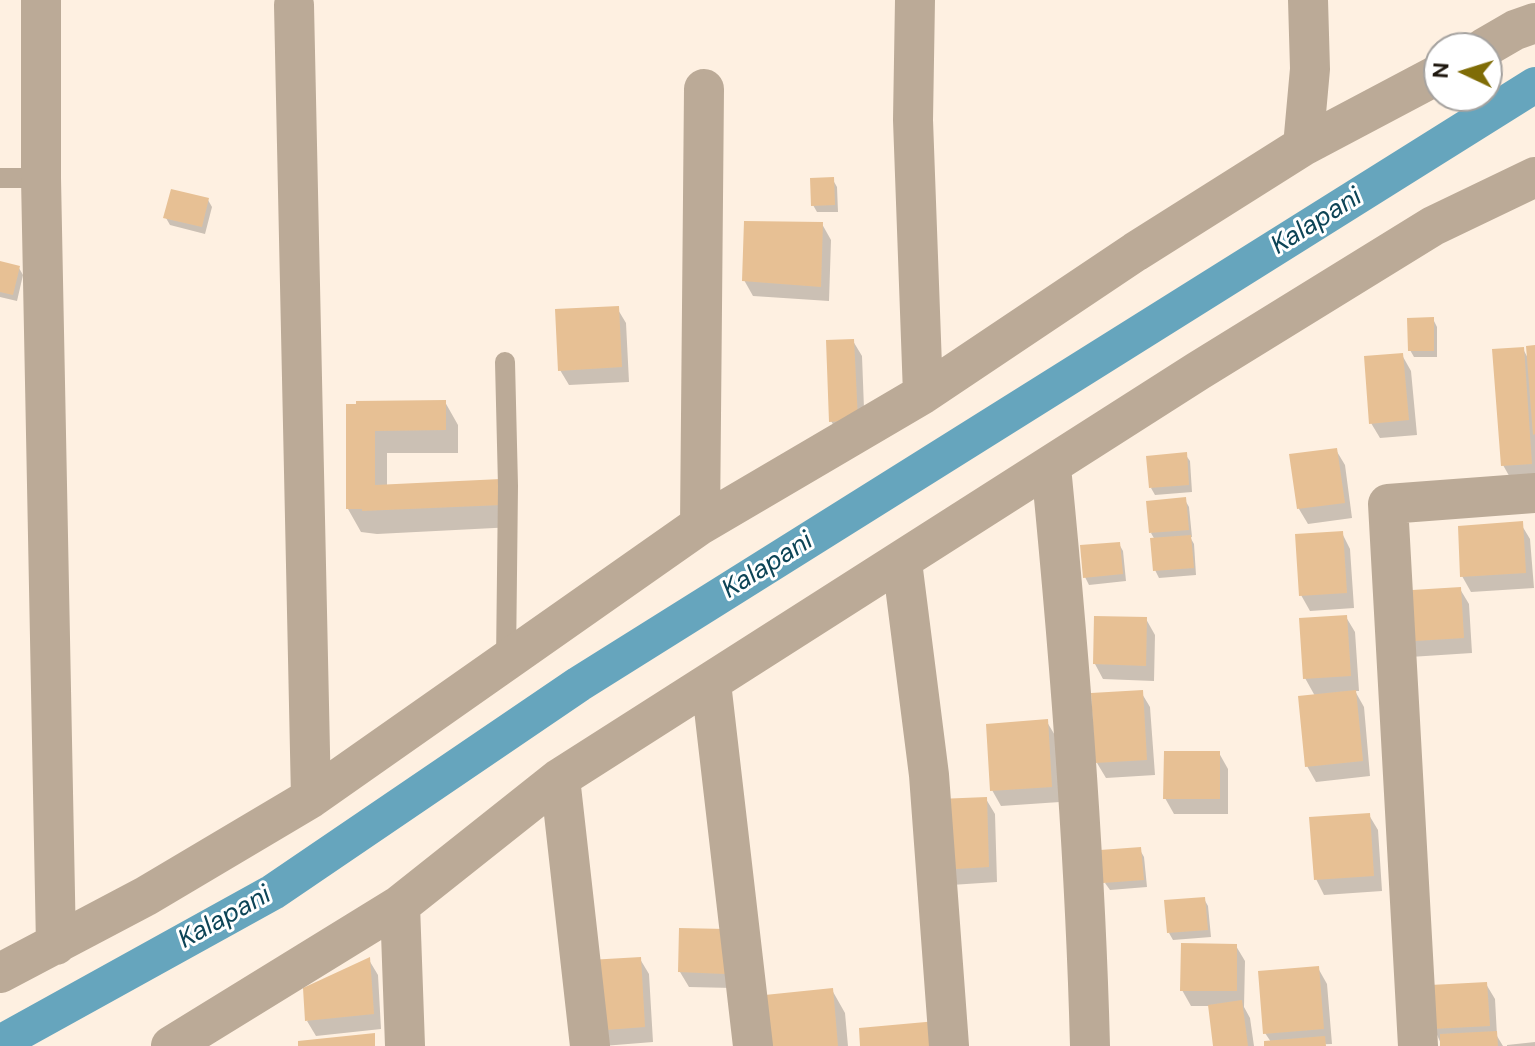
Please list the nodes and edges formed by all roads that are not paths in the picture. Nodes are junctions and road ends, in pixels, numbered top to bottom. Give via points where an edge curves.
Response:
1 (41, 0) edge
2 (915, 0) edge
3 (1308, 0) edge
4 (294, 5) dead end
5 (1535, 23) edge
6 (1503, 37) edge
7 (1423, 82) edge
8 (704, 89) dead end
9 (1303, 146) junction
10 (1535, 177) edge
11 (0, 178) edge
12 (41, 178) junction
13 (505, 362) dead end
14 (923, 394) junction
15 (1051, 467) junction
16 (1535, 493) edge
17 (700, 525) junction
18 (902, 562) junction
19 (506, 661) junction
20 (711, 683) junction
21 (560, 778) junction
22 (311, 798) junction
23 (400, 905) junction
24 (56, 945) junction
25 (0, 973) edge
26 (171, 1046) edge
27 (405, 1046) edge
28 (590, 1046) edge
29 (753, 1046) edge
30 (949, 1046) edge
31 (1090, 1046) edge
32 (1418, 1046) edge

1 - 12 street
2 - 14 street via 913,120
3 - 9 street via 1310,69
4 - 22 street
5 - 6 street
7 - 9 street
8 - 17 street
9 - 14 street
10 - 15 street via 1433,226
11 - 12 lane
12 - 24 street
13 - 19 lane
14 - 17 street
15 - 18 street
15 - 31 street via 1070,655
16 - 32 street via 1388,504
17 - 19 street
18 - 20 street
18 - 30 street via 929,775
19 - 22 street
20 - 21 street
20 - 29 street
21 - 23 street
21 - 28 street
22 - 24 street
23 - 26 street
23 - 27 street
24 - 25 street

